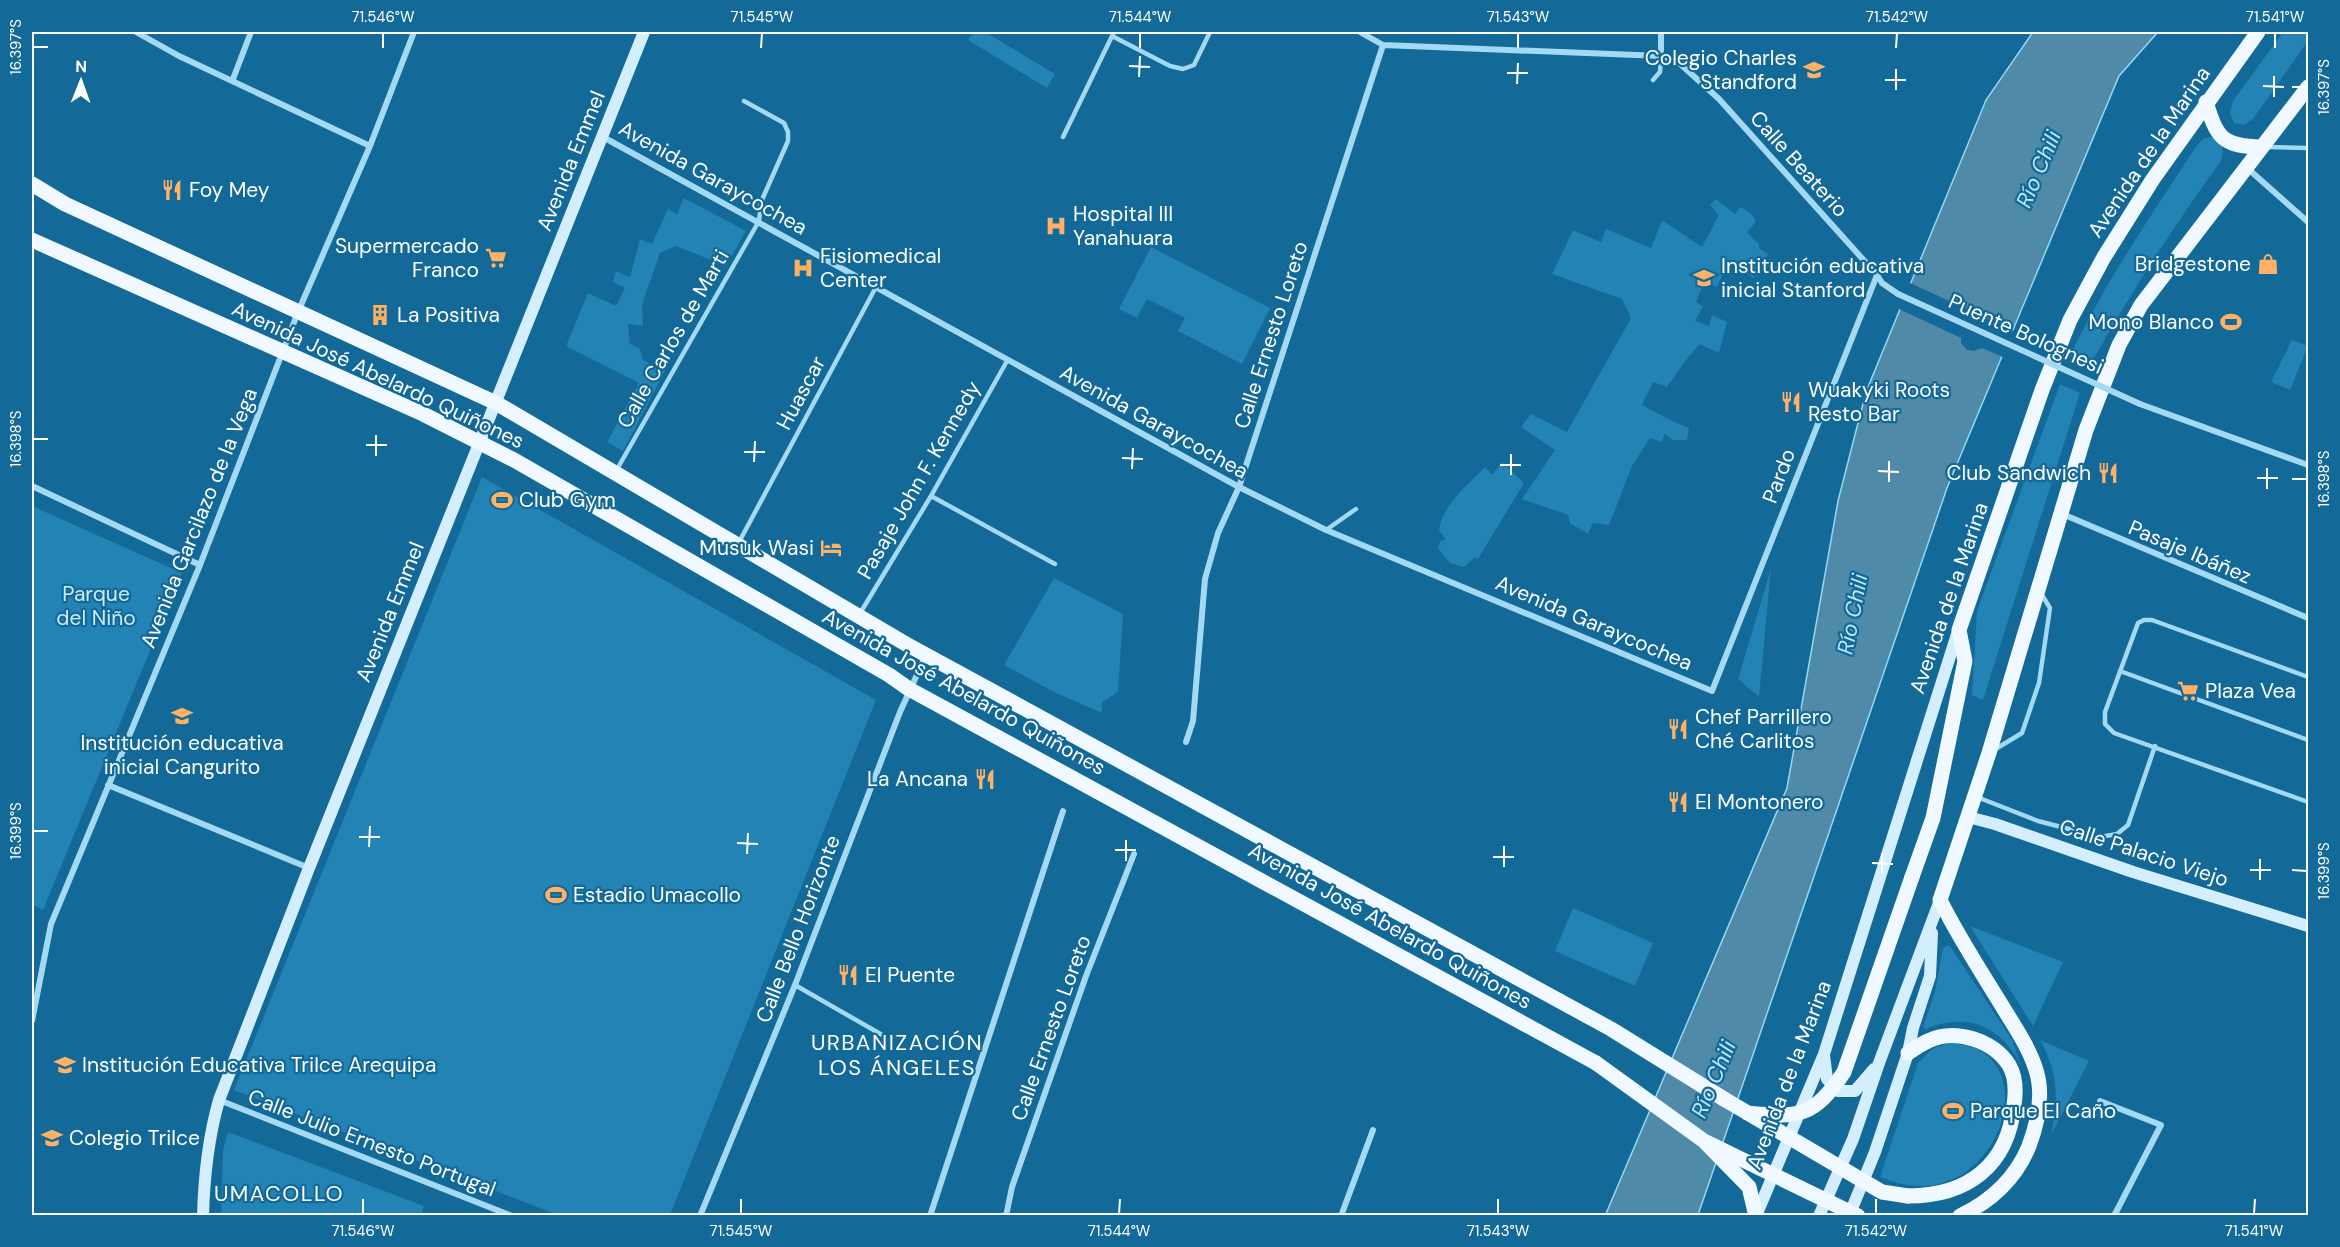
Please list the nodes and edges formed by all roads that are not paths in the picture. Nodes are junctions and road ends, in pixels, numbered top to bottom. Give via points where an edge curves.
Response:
1 (136, 32) edge
2 (251, 32) edge
3 (414, 32) edge
4 (644, 32) edge
5 (1201, 32) edge
6 (1360, 32) edge
7 (1661, 32) edge
8 (2258, 32) edge
9 (1210, 33) edge
10 (1113, 34) edge
11 (1383, 45) junction
12 (1661, 56) junction
13 (233, 79) junction
14 (1653, 80) dead end
15 (2308, 87) edge
16 (744, 101) dead end
17 (2206, 102) junction
18 (602, 136) junction
19 (1063, 136) dead end
20 (370, 146) junction
21 (2261, 147) junction
22 (2308, 148) edge
23 (2246, 166) junction
24 (32, 184) edge
25 (759, 221) junction
26 (2308, 222) edge
27 (32, 240) edge
28 (1877, 275) junction
29 (876, 287) junction
30 (1898, 294) joint
31 (298, 312) junction
32 (282, 351) junction
33 (1007, 360) junction
34 (496, 403) junction
35 (479, 445) junction
36 (2308, 465) edge
37 (615, 474) junction
38 (32, 486) edge
39 (1239, 487) junction
40 (931, 496) junction
41 (1356, 509) dead end
42 (2060, 513) junction
43 (1326, 530) junction
44 (737, 546) junction
45 (1055, 564) dead end
46 (200, 565) junction
47 (2037, 589) junction
48 (858, 616) junction
49 (2308, 618) edge
50 (1959, 630) junction
51 (926, 655) junction
52 (2120, 671) junction
53 (2308, 677) edge
54 (909, 689) junction
55 (1712, 691) joint
56 (2308, 740) edge
57 (1186, 742) dead end
58 (2155, 746) junction
59 (1989, 753) junction
60 (108, 785) junction
61 (1974, 796) junction
62 (2308, 801) edge
63 (1063, 811) dead end
64 (1968, 817) junction
65 (1134, 854) dead end
66 (309, 868) junction
67 (1941, 900) junction
68 (1933, 920) junction
69 (2308, 926) edge
70 (795, 986) junction
71 (32, 1021) edge
72 (884, 1036) dead end
73 (1908, 1053) junction
74 (1824, 1054) junction
75 (1879, 1063) junction
76 (219, 1100) junction
77 (2100, 1101) dead end
78 (1747, 1113) junction
79 (1373, 1130) dead end
80 (1704, 1141) junction
81 (203, 1215) edge
82 (512, 1215) edge
83 (700, 1215) edge
84 (930, 1215) edge
85 (1006, 1215) edge
86 (1341, 1215) edge
87 (1756, 1215) edge
88 (1819, 1215) edge
89 (1850, 1215) edge
90 (1858, 1215) edge
91 (1960, 1215) edge
92 (2114, 1215) edge

1 - 13 street
2 - 13 street
3 - 20 street, Avenida Garcilazo de la Vega
4 - 18 street, Avenida Emmel
5 - 9 lane
6 - 11 street
7 - 12 street
8 - 17 main road, Avenida de la Marina
9 - 10 lane via 1194,65 1183,69 1170,66
10 - 19 lane
11 - 12 street
11 - 39 street, Calle Ernesto Loreto
12 - 14 lane via 1660,72
12 - 28 street, Calle Beaterio via 1677,61 1719,99
13 - 20 street
15 - 21 main road
16 - 25 lane, Calle Carlos de Marti via 784,123 789,136 761,202
17 - 21 main road via 2214,128 2225,140 2240,147
17 - 50 main road, Avenida de la Marina via 2104,257 2070,320
18 - 25 street, Avenida Garaycochea
18 - 34 street, Avenida Emmel
20 - 31 street, Avenida Garcilazo de la Vega
21 - 22 lane
21 - 23 main road
23 - 26 street
23 - 42 main road via 2141,305 2119,345 2086,429
24 - 31 main road, Avenida José Abelardo Quiñones via 65,204
25 - 29 street, Avenida Garaycochea
25 - 37 lane, Calle Carlos de Marti
27 - 32 main road, Avenida José Abelardo Quiñones
28 - 30 street, Calle Beaterio
28 - 55 street, Pardo
29 - 33 street, Avenida Garaycochea
29 - 44 lane, Huascar
30 - 36 street, Puente Bolognesi, bridge via 2140,404
31 - 32 street, Avenida Garcilazo de la Vega
31 - 34 main road, Avenida José Abelardo Quiñones
32 - 35 main road, Avenida José Abelardo Quiñones via 423,414
32 - 46 street, Avenida Garcilazo de la Vega
33 - 39 street, Avenida Garaycochea
33 - 40 lane, Pasaje John F. Kennedy
34 - 35 street, Avenida Emmel
34 - 37 main road, Avenida José Abelardo Quiñones
35 - 54 main road, Avenida José Abelardo Quiñones via 524,466
35 - 66 street, Avenida Emmel
37 - 44 main road, Avenida José Abelardo Quiñones
38 - 46 street
39 - 43 street, Avenida Garaycochea
39 - 57 street, Calle Ernesto Loreto via 1218,534 1205,579 1193,721
40 - 45 lane
40 - 48 lane, Pasaje John F. Kennedy
41 - 43 lane
42 - 47 main road
42 - 49 street, Pasaje Ibáñez
43 - 55 street, Avenida Garaycochea
44 - 48 main road, Avenida José Abelardo Quiñones
46 - 60 street, Avenida Garcilazo de la Vega
47 - 59 main road
47 - 59 lane via 2050,608 2039,683 2022,733
48 - 51 main road, Avenida José Abelardo Quiñones
50 - 74 street, Avenida de la Marina
50 - 78 main road, bridge via 1965,661 1933,818 1844,1072 1830,1093 1814,1107 1792,1115
51 - 54 street, Calle Bello Horizonte
51 - 78 main road, Avenida José Abelardo Quiñones, bridge via 1611,1029
52 - 53 lane via 2138,623 2152,620
52 - 56 lane
52 - 58 lane via 2105,712 2105,724 2114,733
54 - 70 street, Calle Bello Horizonte
54 - 80 main road, Avenida José Abelardo Quiñones, bridge via 1596,1062
58 - 61 lane via 2128,825 2117,834 2100,837 2038,821
58 - 62 lane
59 - 61 main road
60 - 66 street
60 - 71 street, Avenida Garcilazo de la Vega via 51,924
61 - 64 main road
63 - 84 street
64 - 67 main road
64 - 69 street, Calle Palacio Viejo
65 - 85 street, Calle Ernesto Loreto via 1082,987 1012,1187
66 - 76 street, Avenida Emmel
67 - 68 street
67 - 91 main road via 2027,1047 2039,1086 2038,1118 2022,1164 1990,1198
68 - 73 street via 1930,976
68 - 75 street
70 - 72 lane
70 - 83 street, Calle Bello Horizonte
73 - 78 main road, Avenida José Abelardo Quiñones, bridge via 1928,1041 1953,1035 1972,1038 1994,1049 2009,1065 2014,1079 2013,1119 2005,1142 1989,1168 1949,1192 1929,1196 1882,1192
73 - 89 street
74 - 75 street via 1827,1079 1838,1091 1855,1091
74 - 87 street, Avenida de la Marina
75 - 88 street via 1853,1140
76 - 81 street, Avenida Emmel via 206,1164
76 - 82 street, Calle Julio Ernesto Portugal
77 - 92 street via 2161,1125
79 - 86 street
80 - 87 main road via 1749,1187
80 - 90 main road, Avenida José Abelardo Quiñones, bridge

